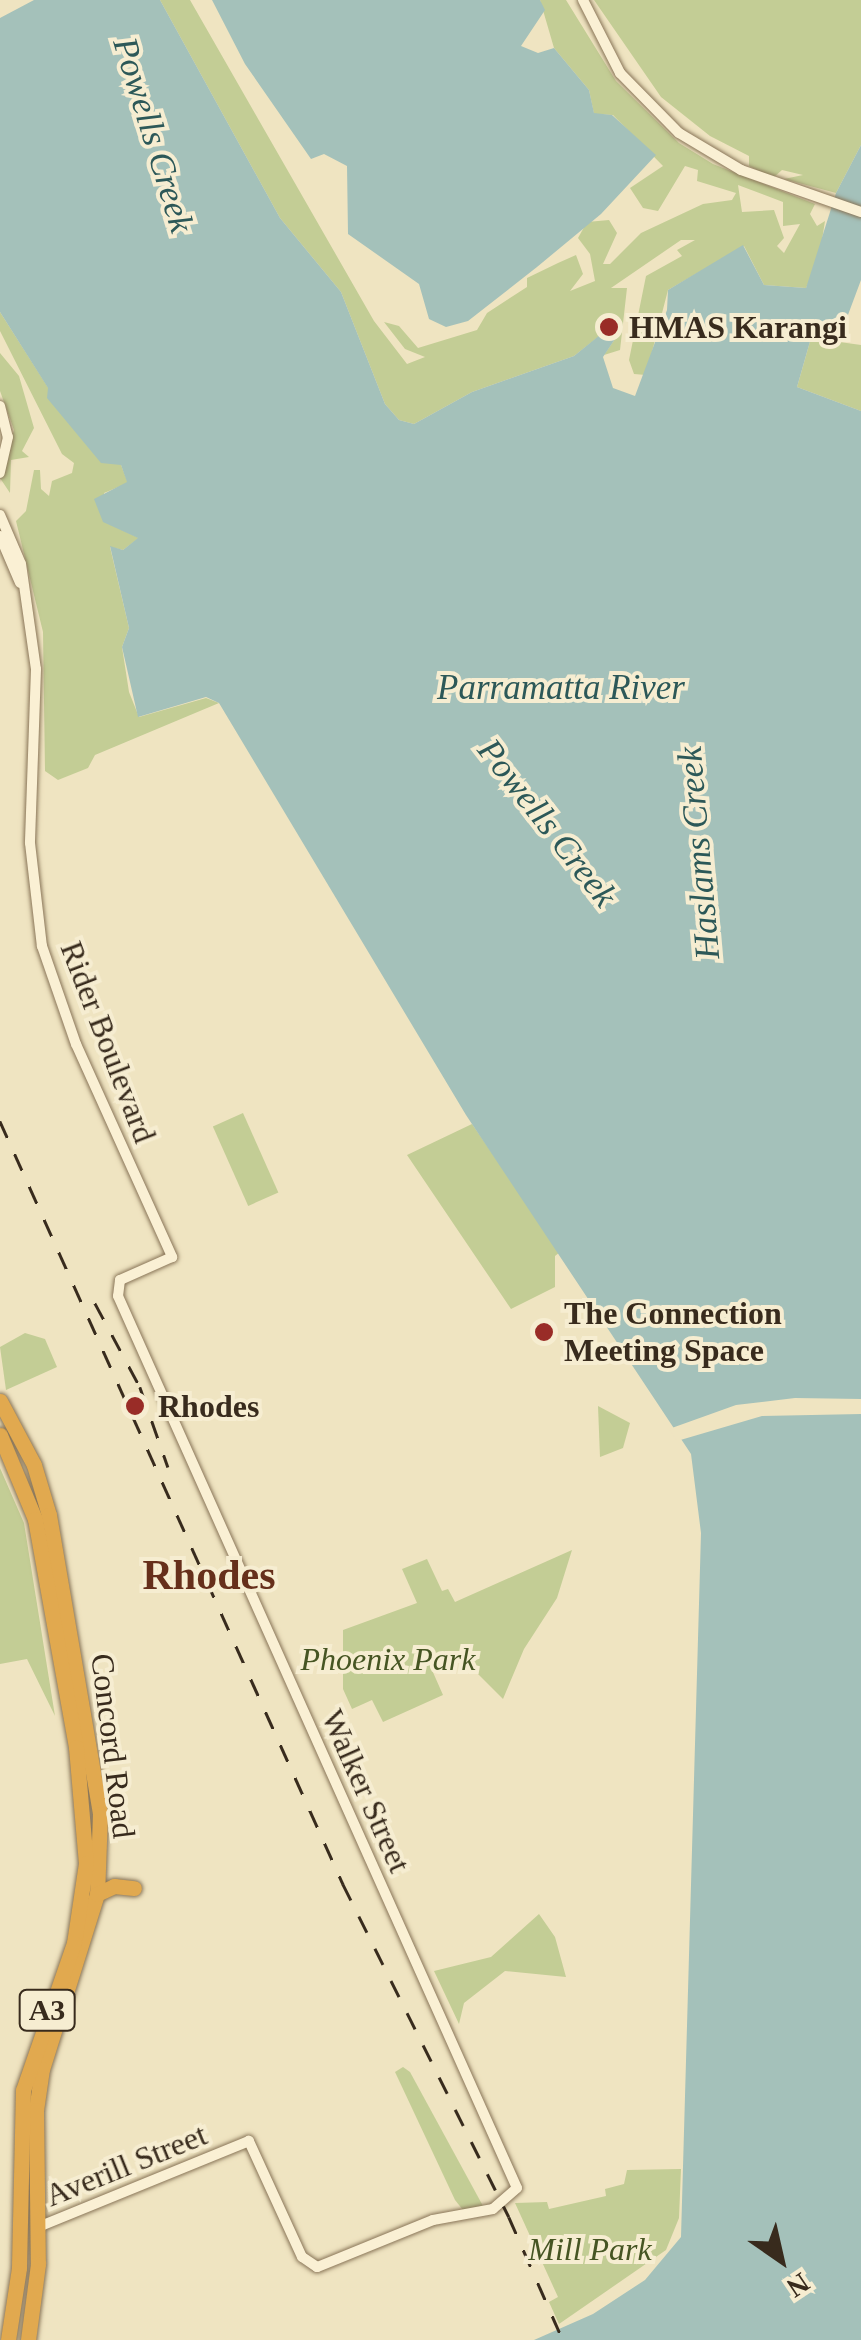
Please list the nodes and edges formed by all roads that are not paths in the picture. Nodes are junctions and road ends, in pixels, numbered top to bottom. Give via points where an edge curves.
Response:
1 (583, 0) edge
2 (861, 212) edge
3 (0, 406) edge
4 (0, 473) edge
5 (0, 515) edge
6 (0, 536) edge
7 (27, 597) junction
8 (116, 1286) joint
9 (0, 1401) edge
10 (0, 1434) edge
11 (134, 1888) dead end
12 (97, 1894) junction
13 (14, 2070) dead end
14 (24, 2084) junction
15 (39, 2227) junction
16 (20, 2232) junction
17 (314, 2267) joint
18 (8, 2340) edge
19 (28, 2340) edge

1 - 2 street via 620,73 679,132 741,170
3 - 4 street via 8,437
5 - 7 street, Rider Boulevard
6 - 7 street, Rider Boulevard
7 - 8 street, Rider Boulevard via 38,684 30,843 42,946 72,1034 172,1257
8 - 17 street, Walker Street via 517,2183 512,2198 493,2209
9 - 12 highway, Concord Road / A3 via 34,1466 49,1515 94,1772
10 - 14 highway, Concord Road / A3 via 35,1519 86,1833 78,1928
11 - 12 highway via 114,1886
12 - 15 highway, Concord Road / A3 via 42,2069 35,2124
13 - 14 highway
14 - 16 highway, Concord Road / A3
15 - 16 street, Averill Street
15 - 17 street, Averill Street via 249,2141 302,2256
15 - 19 highway, Concord Road / A3
16 - 18 highway, Concord Road / A3

